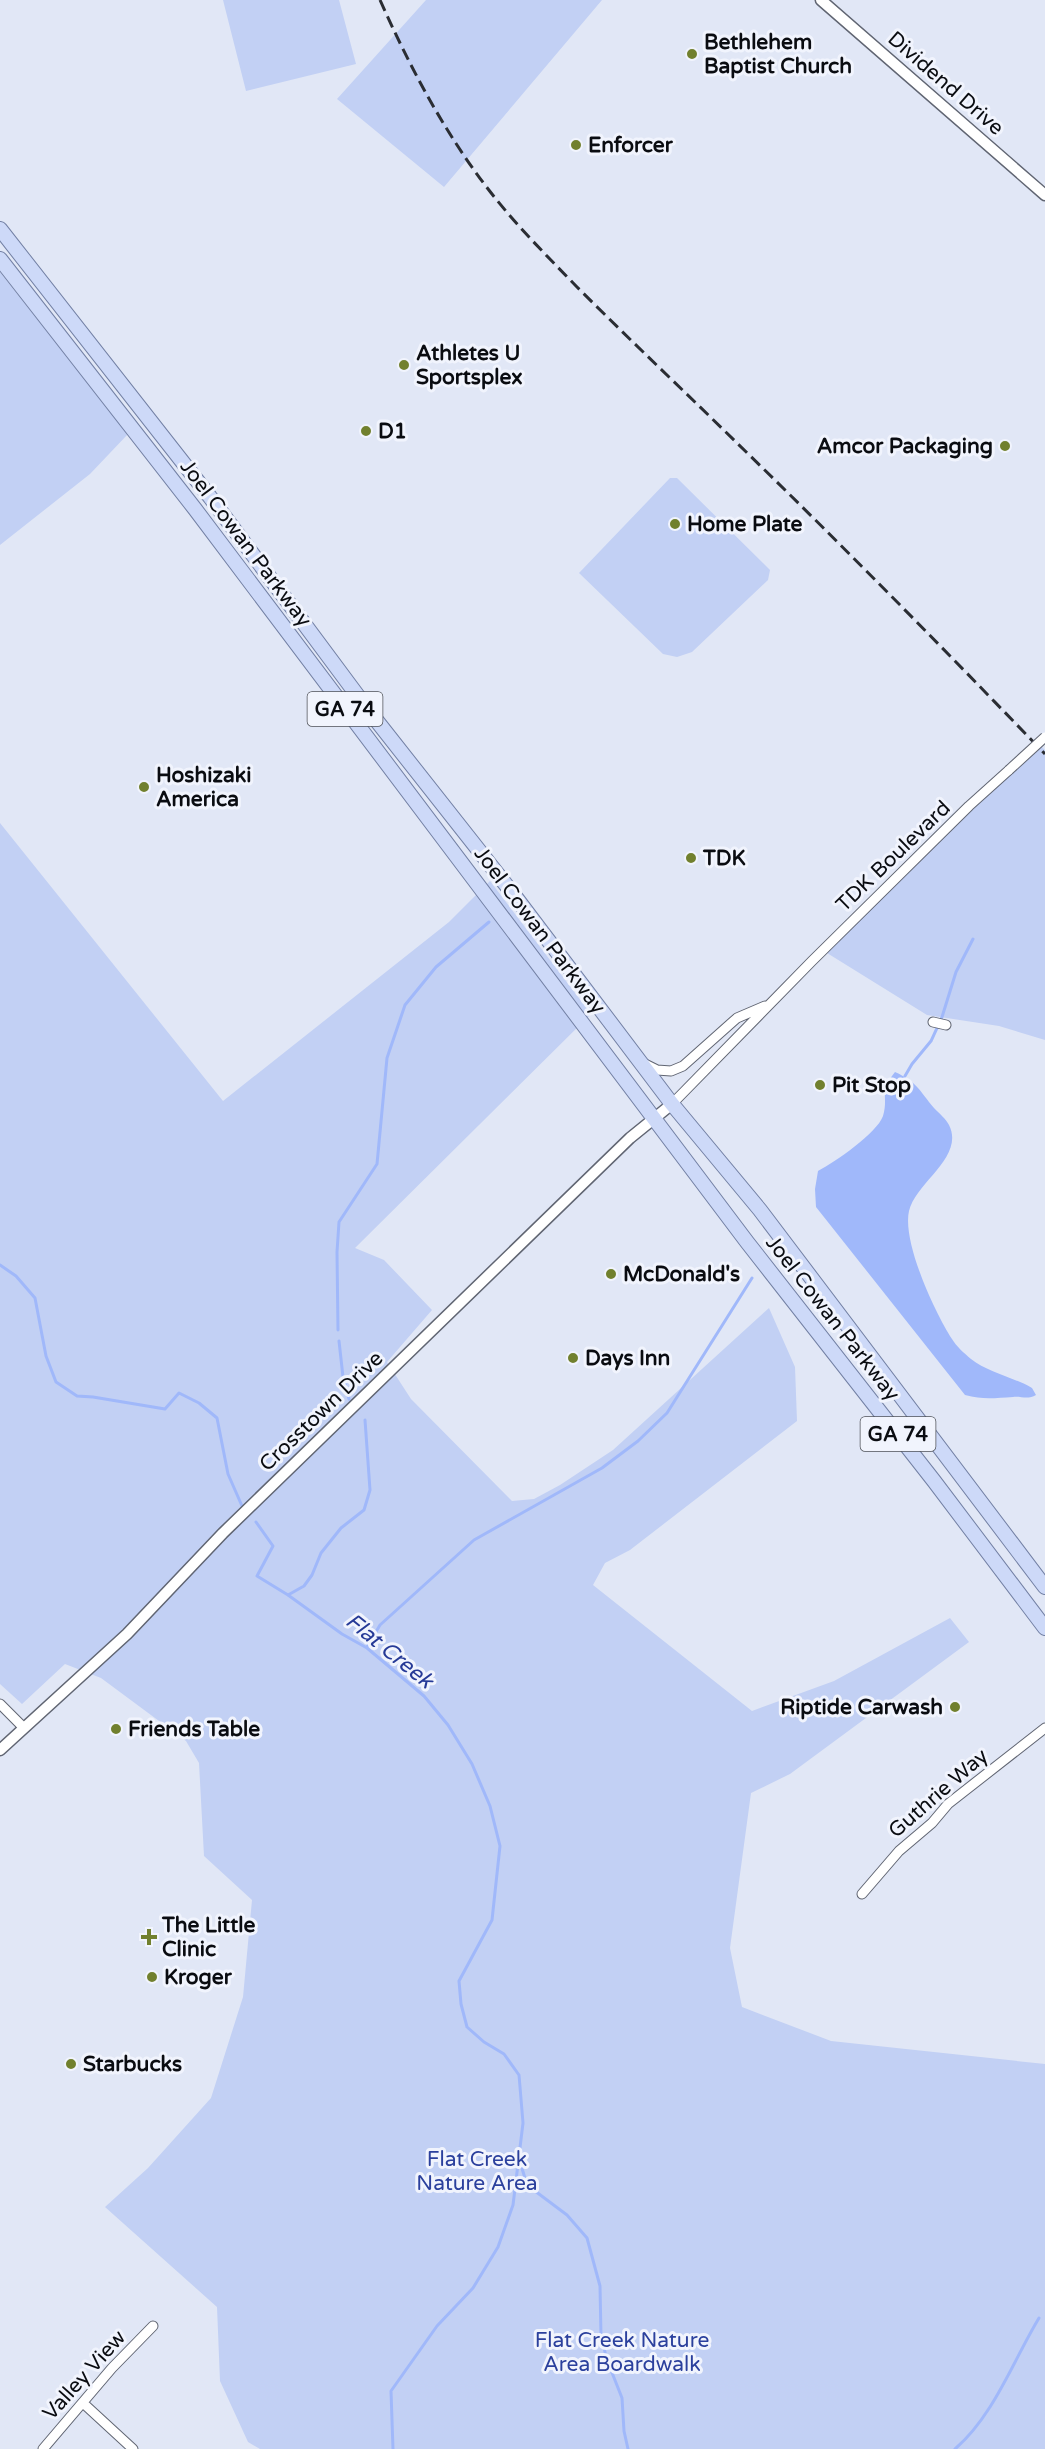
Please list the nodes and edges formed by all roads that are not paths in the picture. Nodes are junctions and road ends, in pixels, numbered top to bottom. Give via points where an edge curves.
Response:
1 (821, 0) edge
2 (1045, 195) edge
3 (0, 229) edge
4 (0, 259) edge
5 (210, 497) junction
6 (195, 509) junction
7 (1045, 737) edge
8 (770, 1004) junction
9 (933, 1023) dead end
10 (946, 1024) dead end
11 (641, 1063) junction
12 (672, 1104) junction
13 (655, 1118) junction
14 (1045, 1587) edge
15 (1045, 1628) edge
16 (0, 1704) edge
17 (23, 1727) junction
18 (1045, 1728) edge
19 (0, 1750) edge
20 (862, 1894) dead end
21 (153, 2326) dead end
22 (82, 2403) junction
23 (42, 2449) edge
24 (133, 2449) edge

1 - 2 street, Dividend Drive
3 - 5 main road, Joel Cowan Parkway / GA 74
4 - 6 main road, Joel Cowan Parkway / GA 74
5 - 6 street
5 - 11 main road, Joel Cowan Parkway / GA 74 via 369,711
6 - 13 main road, Joel Cowan Parkway / GA 74
7 - 8 street, TDK Boulevard, bridge via 969,806
8 - 11 street, TDK Boulevard via 737,1018 683,1066 671,1071
8 - 12 street, TDK Boulevard
9 - 10 street
11 - 12 main road, Joel Cowan Parkway / GA 74
12 - 13 street, Crosstown Drive
12 - 14 main road, Joel Cowan Parkway / GA 74 via 760,1210
13 - 15 main road, Joel Cowan Parkway / GA 74
13 - 17 street, Crosstown Drive via 224,1533 127,1634
16 - 17 street
17 - 19 street, Crosstown Drive
18 - 20 street, Guthrie Way via 948,1804
21 - 22 street, Valley View
22 - 23 street, Valley View
22 - 24 street

